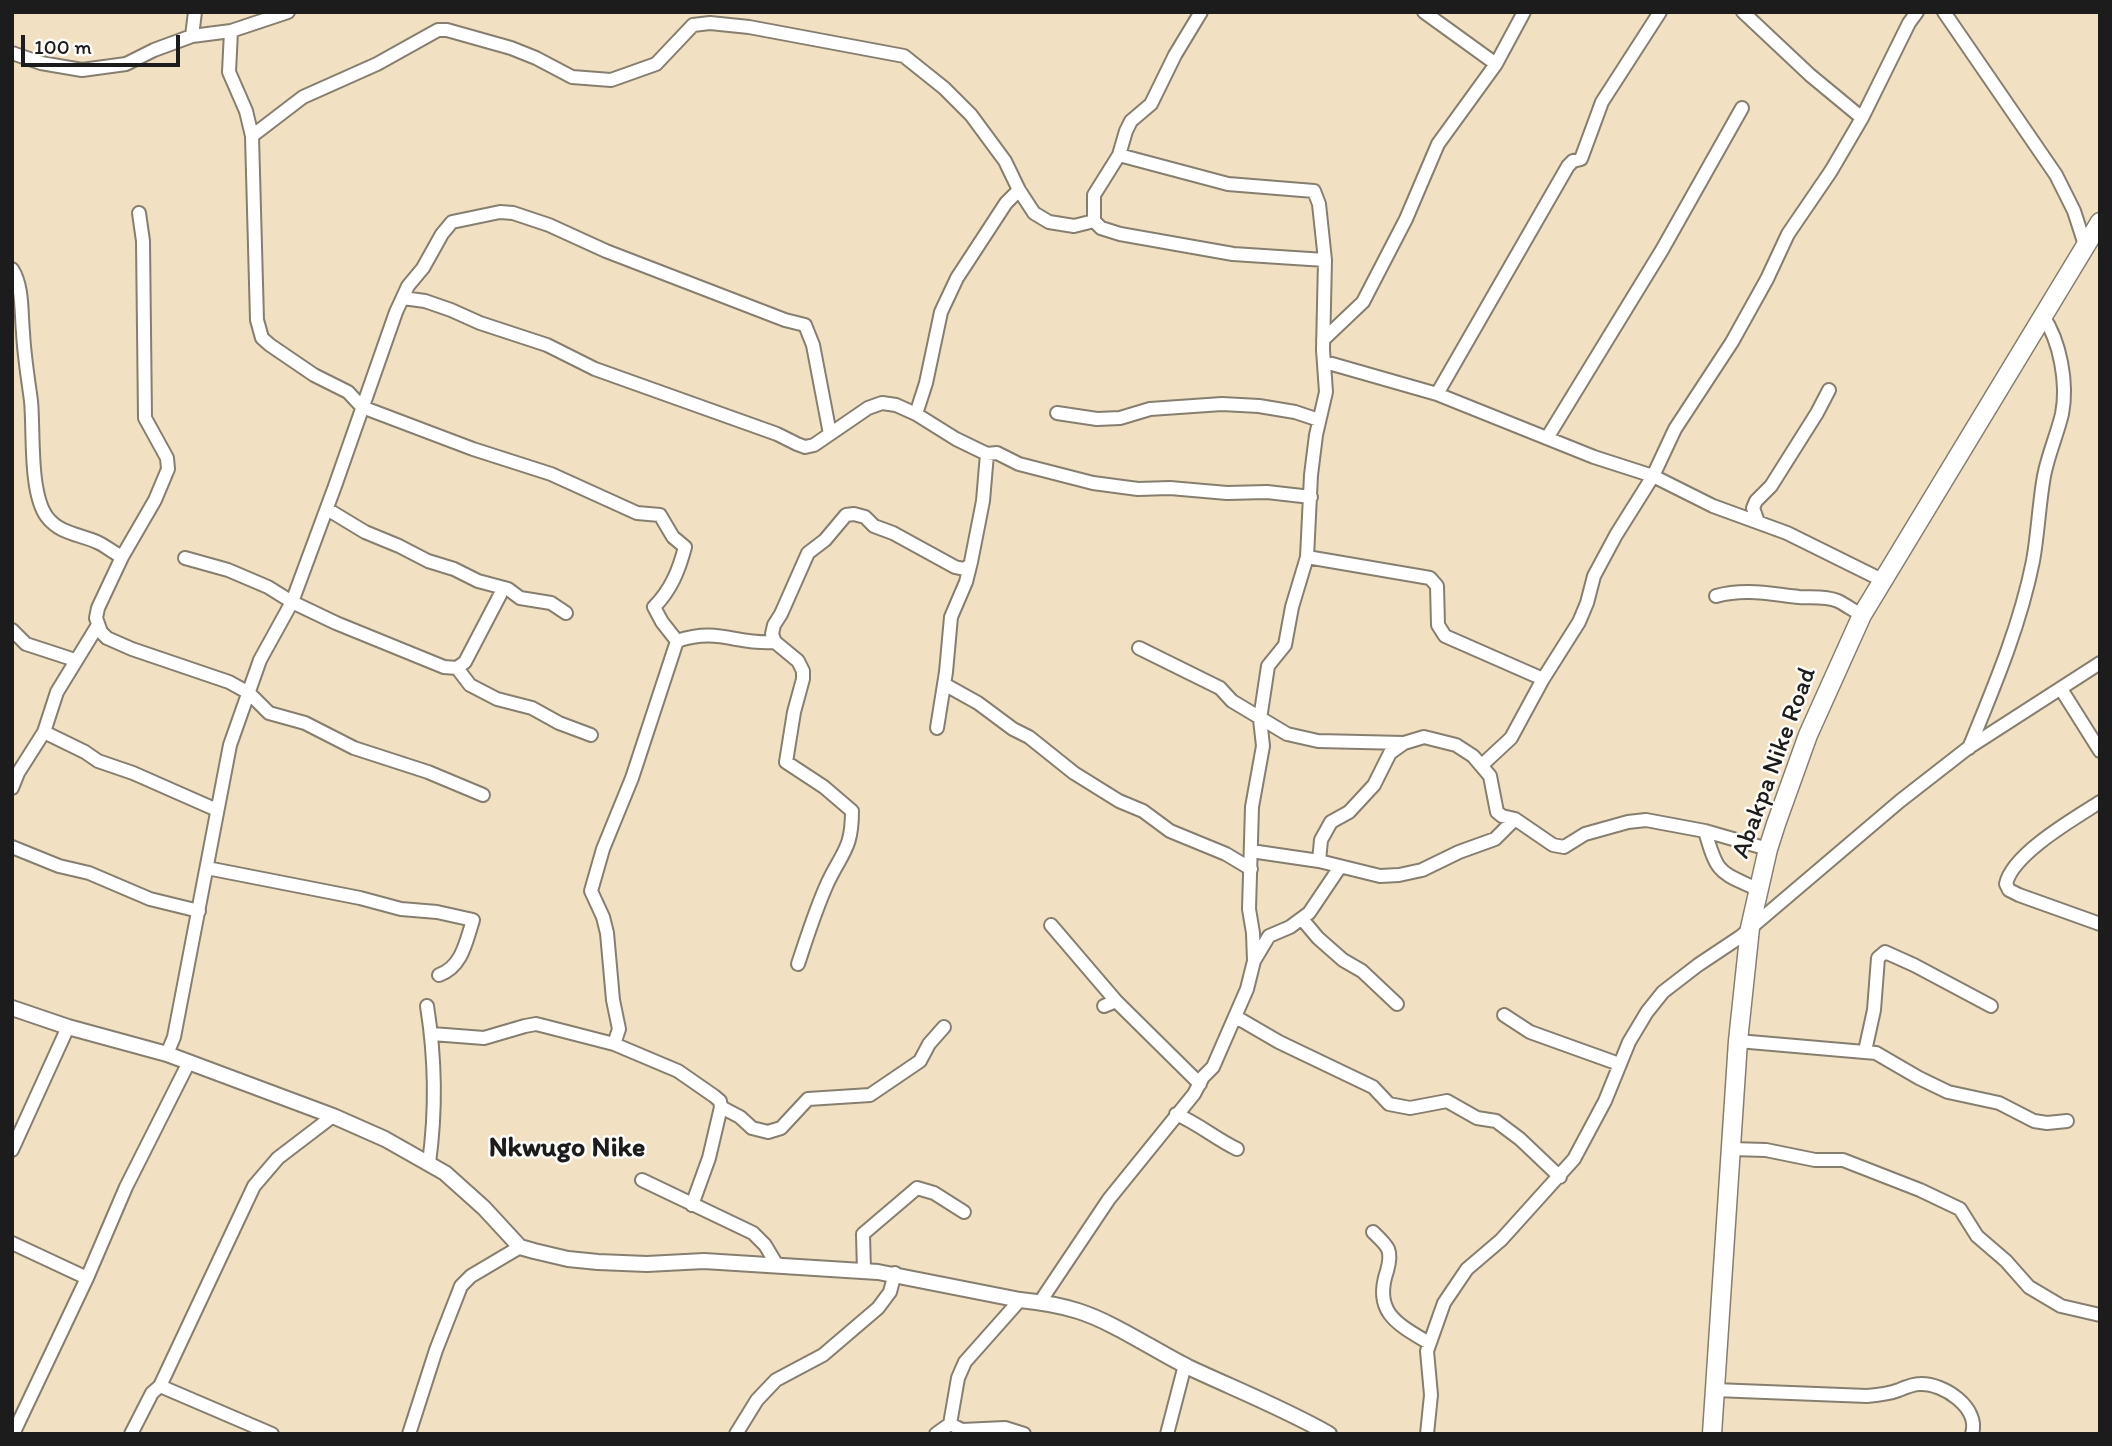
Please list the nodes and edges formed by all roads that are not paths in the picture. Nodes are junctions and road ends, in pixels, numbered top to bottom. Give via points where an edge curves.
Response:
1 (195, 12) edge
2 (288, 12) edge
3 (1200, 12) edge
4 (1424, 12) edge
5 (1524, 12) edge
6 (1660, 12) edge
7 (1743, 12) edge
8 (1917, 12) edge
9 (1944, 12) edge
10 (231, 31) junction
11 (192, 36) junction
12 (12, 53) edge
13 (1496, 64) junction
14 (1742, 108) dead end
15 (1862, 118) junction
16 (252, 136) junction
17 (1119, 155) junction
18 (1019, 190) junction
19 (139, 212) dead end
20 (1094, 221) junction
21 (2100, 222) edge
22 (2085, 245) junction
23 (1325, 260) junction
24 (12, 269) edge
25 (403, 298) junction
26 (2043, 316) junction
27 (1324, 340) junction
28 (1325, 362) junction
29 (1829, 390) dead end
30 (1437, 394) junction
31 (362, 407) junction
32 (1057, 413) dead end
33 (916, 414) junction
34 (1319, 420) junction
35 (830, 434) junction
36 (1547, 438) junction
37 (988, 454) junction
38 (1653, 476) junction
39 (1311, 497) junction
40 (327, 509) junction
41 (1758, 522) junction
42 (122, 557) junction
43 (1307, 557) junction
44 (185, 558) dead end
45 (969, 566) junction
46 (1882, 580) junction
47 (500, 595) dead end
48 (1716, 596) dead end
49 (292, 602) junction
50 (566, 613) dead end
51 (1862, 615) junction
52 (97, 625) junction
53 (12, 630) edge
54 (677, 641) junction
55 (775, 642) junction
56 (1139, 648) dead end
57 (75, 660) junction
58 (2100, 663) edge
59 (457, 668) junction
60 (1543, 679) junction
61 (944, 684) junction
62 (2061, 689) junction
63 (249, 693) junction
64 (1260, 719) junction
65 (937, 728) dead end
66 (44, 733) junction
67 (591, 735) dead end
68 (1404, 743) junction
69 (1969, 748) junction
70 (2100, 751) edge
71 (1482, 765) junction
72 (12, 788) edge
73 (483, 795) dead end
74 (2100, 802) edge
75 (217, 810) junction
76 (1515, 819) junction
77 (1705, 831) junction
78 (12, 847) edge
79 (1768, 849) junction
80 (1251, 851) junction
81 (1319, 862) junction
82 (1340, 867) junction
83 (207, 868) junction
84 (1251, 869) junction
85 (1759, 890) junction
86 (199, 911) junction
87 (1302, 919) junction
88 (2100, 923) edge
89 (1051, 925) dead end
90 (1750, 928) junction
91 (1254, 961) junction
92 (798, 964) dead end
93 (439, 975) dead end
94 (1397, 1004) dead end
95 (427, 1006) dead end
96 (1991, 1006) dead end
97 (12, 1007) edge
98 (1504, 1015) dead end
99 (1236, 1017) junction
100 (68, 1027) junction
101 (944, 1027) dead end
102 (432, 1034) junction
103 (1738, 1041) junction
104 (614, 1044) junction
105 (1866, 1051) junction
106 (167, 1054) junction
107 (189, 1062) junction
108 (1619, 1064) junction
109 (1200, 1084) junction
110 (721, 1107) junction
111 (1176, 1114) junction
112 (333, 1116) junction
113 (2067, 1121) dead end
114 (1237, 1149) dead end
115 (1731, 1149) junction
116 (12, 1150) edge
117 (429, 1163) junction
118 (1560, 1177) junction
119 (642, 1180) dead end
120 (692, 1205) junction
121 (964, 1212) dead end
122 (1373, 1232) dead end
123 (12, 1243) edge
124 (520, 1247) junction
125 (778, 1265) junction
126 (864, 1271) junction
127 (895, 1273) junction
128 (87, 1278) junction
129 (1020, 1300) junction
130 (1040, 1302) junction
131 (2100, 1315) edge
132 (1429, 1343) junction
133 (1185, 1365) junction
134 (160, 1386) junction
135 (1715, 1391) junction
136 (950, 1424) junction
137 (13, 1434) edge
138 (131, 1434) edge
139 (272, 1434) edge
140 (409, 1434) edge
141 (736, 1434) edge
142 (936, 1434) edge
143 (1024, 1434) edge
144 (1167, 1434) edge
145 (1329, 1434) edge
146 (1427, 1434) edge
147 (1712, 1434) edge
148 (1972, 1434) edge

1 - 11 street
2 - 10 street
3 - 17 street via 1151,104 1131,121
4 - 13 street
5 - 13 street
6 - 30 street via 1602,102 1581,159 1569,166
7 - 15 street
8 - 15 street
9 - 22 street via 2056,174
10 - 11 street
10 - 16 street via 229,72
11 - 12 street via 126,64 82,70
13 - 27 street via 1438,145 1363,302
14 - 36 street
15 - 38 street via 1788,234 1732,342 1675,429
16 - 18 street via 303,97 438,30 511,48 572,77 611,80 656,64 693,25 710,23 904,56 971,116 1005,161
16 - 31 street via 257,320 262,338 314,376 348,392
17 - 20 street via 1094,195
17 - 23 street via 1228,184 1314,191
18 - 20 street via 1034,213 1049,222 1074,226
18 - 33 street via 957,278 941,312
19 - 42 street via 145,418 167,458 168,469
20 - 23 street via 1120,234 1233,254
21 - 22 main road, Abakpa Nike Road
22 - 26 main road, Abakpa Nike Road
23 - 27 street
24 - 42 street via 18,277 21,303 34,468 47,516 67,533 98,542
25 - 31 street
25 - 35 street via 434,303 805,447
25 - 35 street via 452,222 500,212 524,216 805,325
26 - 46 main road, Abakpa Nike Road
26 - 69 street via 2058,354 2062,411 2045,471 2021,610
27 - 28 street
28 - 30 street
28 - 34 street via 1326,392
29 - 41 street via 1796,449 1756,501 1753,508
30 - 36 street
31 - 40 street
31 - 54 street via 551,474 637,513 660,515 685,547 679,571 654,607
32 - 34 street via 1120,418 1150,409 1222,404 1283,410
33 - 35 street via 897,405 876,403
33 - 37 street
34 - 39 street
36 - 38 street
37 - 39 street via 1118,487
37 - 45 street
38 - 41 street
38 - 60 street via 1615,535 1594,576 1579,622
39 - 43 street
40 - 49 street
40 - 50 street via 428,561 508,589 520,598 551,603
41 - 46 street
42 - 52 street via 98,608
43 - 60 street via 1430,578 1439,596 1437,625 1446,636
43 - 64 street via 1285,645 1268,666
44 - 49 street via 228,570
45 - 55 street via 955,567 874,526 865,516 846,515 808,553 774,625
45 - 61 street via 951,617
46 - 51 main road, Abakpa Nike Road
47 - 59 street via 465,662
48 - 51 street via 1762,591 1821,597
49 - 59 street via 418,657
49 - 63 street via 260,660
51 - 79 main road, Abakpa Nike Road via 1808,735
52 - 57 street
52 - 63 street via 107,638
53 - 57 street via 26,644
54 - 55 street via 710,634 755,644
54 - 104 street via 591,891 607,933 619,1028
55 - 92 street via 803,671 786,762 852,811 852,835 828,882
56 - 64 street via 1220,688
57 - 66 street via 57,692
58 - 62 street
59 - 67 street via 470,685 497,699 532,708
60 - 71 street via 1511,738
61 - 65 street
61 - 84 street via 1119,801
62 - 69 street
62 - 70 street
63 - 73 street via 269,713 305,723 354,748
63 - 75 street via 230,745
64 - 68 street via 1287,734 1318,741
64 - 80 street via 1263,746 1252,807
66 - 72 street
66 - 75 street via 98,761
68 - 71 street via 1424,737 1438,739 1462,748
68 - 81 street via 1390,753 1371,788 1349,812 1331,822 1321,840
69 - 90 street
71 - 76 street via 1493,785 1497,812
74 - 88 street via 2029,852 2006,884 2018,895
75 - 83 street
76 - 77 street via 1562,847 1585,834 1637,820
76 - 82 street via 1495,839 1422,870 1380,876
77 - 79 street
77 - 85 street via 1722,872
78 - 86 street via 150,899
79 - 85 main road, Abakpa Nike Road
80 - 81 street
80 - 84 street
81 - 82 street
82 - 87 street
83 - 86 street
83 - 93 street via 473,920 463,954 449,971
84 - 91 street
85 - 90 main road, Abakpa Nike Road
86 - 106 street
87 - 91 street via 1269,936
87 - 94 street
89 - 109 street via 1110,1004
90 - 103 main road, Abakpa Nike Road
90 - 108 street via 1663,992 1639,1024
91 - 99 street
95 - 102 street
96 - 105 street via 1885,952 1878,958
97 - 100 street
98 - 108 street via 1530,1031
99 - 109 street
99 - 118 street via 1373,1087 1389,1104 1410,1108 1447,1101 1477,1118 1496,1121
100 - 106 street
100 - 116 street
101 - 110 street via 920,1061 870,1095 808,1099 781,1128 768,1132 752,1128
102 - 104 street via 484,1038 536,1024
102 - 117 street
103 - 105 street
103 - 115 main road, Abakpa Nike Road
104 - 110 street via 678,1071 720,1101
105 - 113 street via 1948,1093 1999,1103 2034,1121
106 - 107 street
107 - 112 street
107 - 128 street via 126,1187
108 - 118 street via 1582,1147
109 - 111 street
110 - 120 street
111 - 114 street
111 - 130 street via 1110,1199
112 - 117 street
112 - 134 street via 278,1158 254,1186
115 - 131 street via 1843,1160 1920,1190 1960,1209 1977,1236 2029,1287 2061,1306
115 - 135 main road, Abakpa Nike Road
117 - 124 street via 457,1182
118 - 132 street via 1462,1276 1440,1312
119 - 120 street
120 - 125 street via 753,1233
121 - 126 street via 918,1188 863,1234
122 - 132 street via 1390,1258 1381,1293 1385,1308
123 - 128 street
124 - 125 street via 598,1262
124 - 140 street via 461,1286
125 - 126 street
126 - 127 street
127 - 129 street
127 - 141 street via 890,1292 878,1308 823,1355 776,1380
128 - 137 street
129 - 130 street
129 - 136 street via 965,1362
130 - 133 street via 1079,1311
132 - 146 street
133 - 144 street
133 - 145 street
134 - 138 street
134 - 139 street
135 - 147 main road, Abakpa Nike Road
135 - 148 street via 1867,1396 1930,1384 1973,1415
136 - 142 street
136 - 143 street via 962,1430 1005,1428

